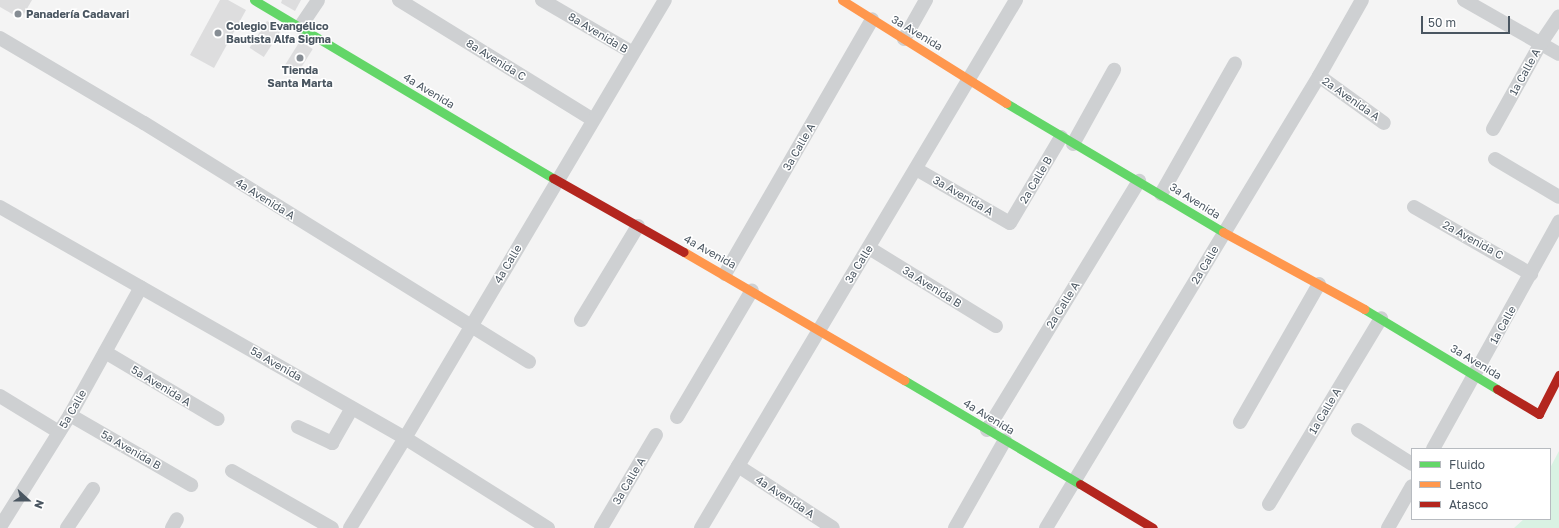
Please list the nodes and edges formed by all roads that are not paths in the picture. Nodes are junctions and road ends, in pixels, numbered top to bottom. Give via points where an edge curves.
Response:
1 (254, 0) edge
2 (318, 0) edge
3 (399, 0) edge
4 (542, 0) edge
5 (665, 0) edge
6 (843, 0) edge
7 (926, 0) edge
8 (1016, 0) edge
9 (1362, 0) edge
10 (1464, 0) edge
11 (1559, 16) edge
12 (872, 19) junction
13 (300, 27) junction
14 (0, 38) edge
15 (904, 39) junction
16 (1541, 43) junction
17 (633, 53) junction
18 (1559, 54) edge
19 (1235, 64) dead end
20 (1114, 70) dead end
21 (1319, 76) junction
22 (969, 78) junction
23 (593, 120) junction
24 (1384, 123) dead end
25 (1493, 129) dead end
26 (1067, 140) junction
27 (1495, 159) dead end
28 (916, 169) junction
29 (557, 181) junction
30 (1139, 181) junction
31 (1161, 194) junction
32 (1559, 197) edge
33 (0, 207) edge
34 (1414, 207) dead end
35 (1559, 222) edge
36 (1010, 223) joint
37 (638, 226) junction
38 (1224, 233) junction
39 (869, 248) junction
40 (726, 274) junction
41 (1531, 274) junction
42 (1319, 284) junction
43 (141, 287) junction
44 (752, 290) junction
45 (1381, 318) junction
46 (581, 320) dead end
47 (471, 326) junction
48 (996, 326) dead end
49 (818, 329) junction
50 (105, 352) junction
51 (529, 362) dead end
52 (1559, 375) edge
53 (1476, 376) junction
54 (0, 396) edge
55 (352, 408) junction
56 (70, 415) junction
57 (677, 417) dead end
58 (218, 419) dead end
59 (1240, 422) dead end
60 (298, 427) dead end
61 (987, 430) junction
62 (1358, 430) dead end
63 (59, 432) junction
64 (656, 435) dead end
65 (406, 438) junction
66 (1005, 440) junction
67 (1435, 448) edge
68 (1411, 463) edge
69 (738, 466) junction
70 (232, 471) dead end
71 (1072, 480) junction
72 (191, 486) dead end
73 (1411, 488) edge
74 (93, 489) dead end
75 (1270, 504) dead end
76 (0, 527) edge
77 (67, 528) edge
78 (332, 528) edge
79 (350, 528) edge
80 (548, 528) edge
81 (601, 528) edge
82 (701, 528) edge
83 (833, 528) edge
84 (955, 528) edge
85 (1046, 528) edge
86 (1152, 528) edge
87 (1388, 528) edge

1 - 13 street, 4a Avenida
2 - 13 street
3 - 23 street, 8a Avenida C
4 - 17 street, 8a Avenida B
5 - 17 street, 4a Calle
6 - 12 street, 3a Avenida
7 - 15 street
8 - 22 street, 3a Calle
9 - 21 street, 2a Calle
10 - 16 street
11 - 16 street, 1a Calle A
12 - 15 street, 3a Avenida
12 - 40 street, 3a Calle A
13 - 29 street, 4a Avenida
14 - 47 street, 4a Avenida A via 144,123
15 - 22 street, 3a Avenida
16 - 18 street
16 - 25 street, 1a Calle A
17 - 23 street, 4a Calle
19 - 31 street
20 - 26 street, 2a Calle B
21 - 24 street, 2a Avenida A
21 - 38 street, 2a Calle
22 - 26 street, 3a Avenida
22 - 28 street, 3a Calle
23 - 29 street, 4a Calle
26 - 30 street, 3a Avenida
26 - 36 street, 2a Calle B
27 - 32 street
28 - 36 street, 3a Avenida A
28 - 39 street, 3a Calle
29 - 37 street, 4a Avenida
29 - 47 street, 4a Calle
30 - 31 street, 3a Avenida
30 - 61 street, 2a Calle A
31 - 38 street, 3a Avenida
33 - 43 street, 5a Avenida
34 - 41 street, 2a Avenida C
35 - 41 street, 1a Calle
37 - 40 street, 4a Avenida
37 - 46 street
38 - 42 street, 3a Avenida
38 - 71 street, 2a Calle
39 - 48 street, 3a Avenida B
39 - 49 street, 3a Calle
40 - 44 street, 4a Avenida
41 - 53 street, 1a Calle
42 - 45 street, 3a Avenida
42 - 59 street
43 - 50 street, 5a Calle
43 - 55 street, 5a Avenida
44 - 49 street, 4a Avenida
44 - 57 street
45 - 53 street, 3a Avenida
45 - 75 street, 1a Calle A
47 - 51 street, 4a Avenida A
47 - 65 street, 4a Calle
49 - 61 street, 4a Avenida
49 - 69 street, 3a Calle
50 - 56 street, 5a Calle
50 - 58 street, 5a Avenida A
52 - 53 street, 3a Avenida via 1539,414
53 - 67 street, 1a Calle
54 - 63 street
55 - 60 street via 332,443
55 - 65 street, 5a Avenida
56 - 63 street, 5a Calle
56 - 72 street, 5a Avenida B
61 - 66 street, 4a Avenida
62 - 68 street
63 - 76 street, 5a Calle
64 - 81 street, 3a Calle A
65 - 79 street, 4a Calle
65 - 80 street, 5a Avenida
66 - 71 street, 4a Avenida
66 - 84 street
69 - 82 street, 3a Calle
69 - 83 street, 4a Avenida A
70 - 78 street
71 - 85 street, 2a Calle
71 - 86 street, 4a Avenida
73 - 87 street
74 - 77 street

